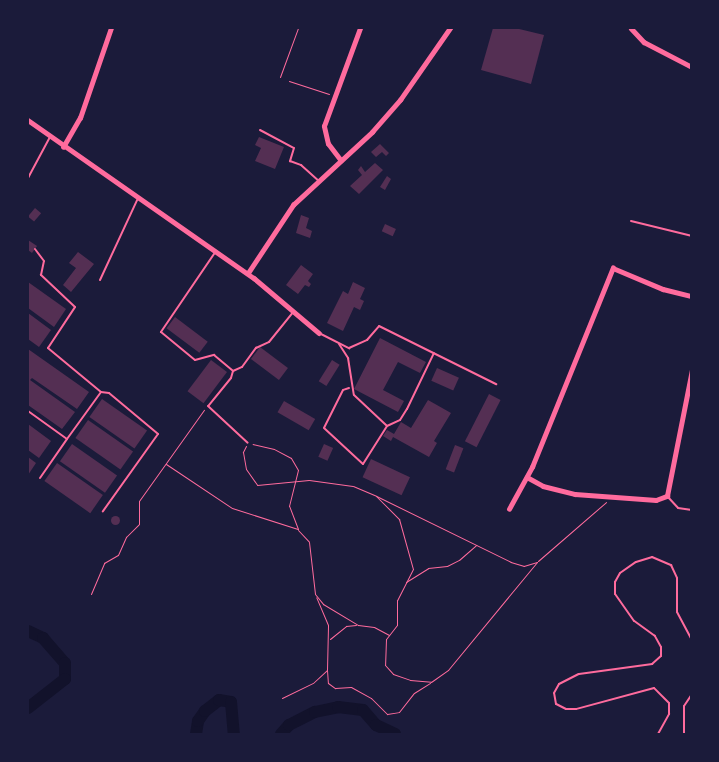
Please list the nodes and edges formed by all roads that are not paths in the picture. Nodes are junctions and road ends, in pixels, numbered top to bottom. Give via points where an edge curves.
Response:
1 (111, 28) edge
2 (360, 28) edge
3 (450, 28) edge
4 (631, 28) edge
5 (692, 67) edge
6 (28, 120) edge
7 (260, 130) dead end
8 (50, 137) junction
9 (63, 147) junction
10 (341, 161) junction
11 (28, 178) edge
12 (319, 181) junction
13 (138, 198) junction
14 (631, 221) dead end
15 (692, 236) edge
16 (35, 249) dead end
17 (216, 251) junction
18 (248, 274) junction
19 (100, 280) dead end
20 (692, 296) edge
21 (294, 311) junction
22 (319, 333) joint
23 (338, 343) junction
24 (434, 353) junction
25 (692, 370) edge
26 (233, 371) junction
27 (496, 384) dead end
28 (350, 387) junction
29 (101, 392) junction
30 (28, 411) edge
31 (387, 426) junction
32 (66, 439) junction
33 (248, 443) road end
34 (527, 476) junction
35 (40, 478) dead end
36 (667, 496) junction
37 (510, 509) dead end
38 (692, 510) edge
39 (103, 511) dead end
40 (692, 640) edge
41 (692, 694) edge
42 (658, 734) edge
43 (684, 734) edge

1 - 9 street via 80,118
2 - 10 street via 324,126 328,144
3 - 10 street via 400,100
4 - 5 street via 644,42
6 - 8 street
7 - 12 lane via 294,148 290,161 301,165
8 - 9 street
8 - 11 lane
9 - 13 street
10 - 12 street
12 - 18 street via 293,205
13 - 17 street
13 - 19 lane
14 - 15 lane
16 - 29 lane via 44,261 41,275 75,307 48,348
17 - 18 street
17 - 26 lane via 161,332 195,360 214,355
18 - 21 street
20 - 34 street via 663,289 613,268
21 - 22 street
21 - 26 lane via 270,342 256,348 242,367
22 - 23 lane
23 - 24 lane via 349,348 367,340 379,326
23 - 28 lane via 353,377
24 - 27 lane
24 - 31 lane via 400,420
25 - 36 street
26 - 33 lane via 208,406
28 - 31 lane
28 - 31 lane via 343,390 324,428 363,464
29 - 32 lane
29 - 39 lane via 109,393 158,434
30 - 32 lane
32 - 35 lane
34 - 36 street via 544,486 575,494 656,500
34 - 37 street
36 - 38 lane via 678,508
40 - 42 lane via 677,612 677,578 671,565 652,556 636,562 620,573 615,582 615,594 634,621 654,636 661,647 661,656 652,664 579,674 558,684 554,693 556,704 576,709 654,688 669,703 669,714
41 - 43 lane via 684,706

